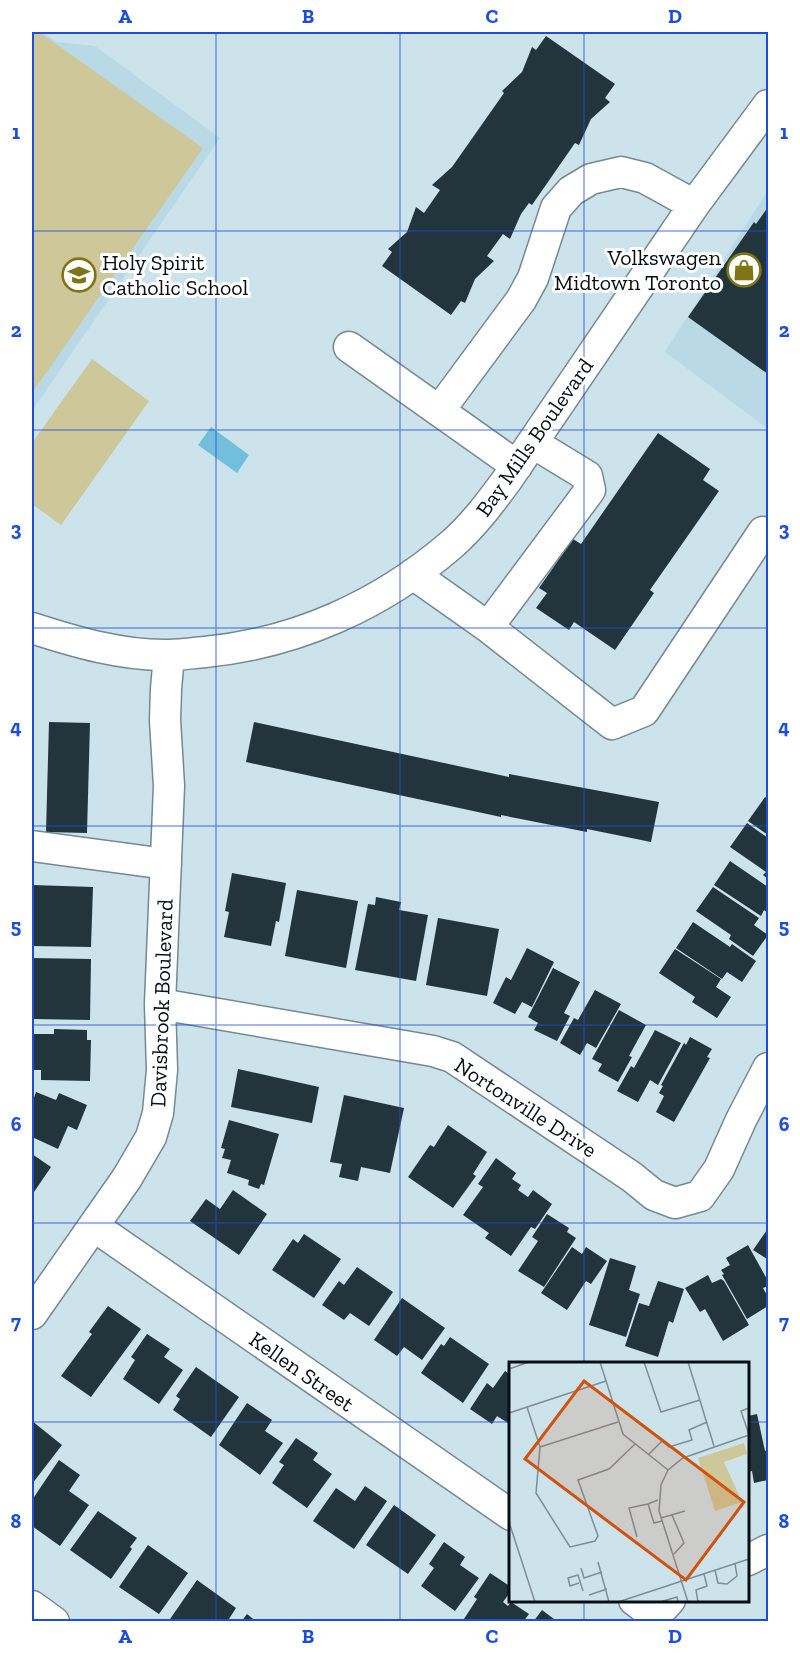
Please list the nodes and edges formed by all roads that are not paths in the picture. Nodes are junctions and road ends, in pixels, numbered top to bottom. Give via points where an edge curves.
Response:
1 (768, 105) edge
2 (694, 205) junction
3 (349, 347) dead end
4 (439, 411) junction
5 (525, 455) junction
6 (764, 532) dead end
7 (413, 574) junction
8 (488, 627) junction
9 (32, 628) edge
10 (169, 655) junction
11 (32, 846) edge
12 (166, 864) junction
13 (160, 1004) junction
14 (768, 1068) edge
15 (95, 1227) junction
16 (32, 1314) edge
17 (509, 1514) edge
18 (768, 1550) edge
19 (749, 1559) edge
20 (32, 1606) edge
21 (54, 1622) edge

1 - 2 street, Bay Mills Boulevard
2 - 4 street via 645,178 621,172 591,179 571,191 556,208 533,278 521,300
2 - 5 street, Bay Mills Boulevard
3 - 4 street
4 - 5 street
5 - 7 street, Bay Mills Boulevard via 474,521
5 - 8 street via 587,476 590,490
6 - 8 street via 644,711 612,724
7 - 8 street
7 - 10 street, Bay Mills Boulevard via 364,606 305,631 237,649
9 - 10 street, Bay Mills Boulevard via 69,641
10 - 12 street, Davisbrook Boulevard via 165,689 169,786
11 - 12 street
12 - 13 street, Davisbrook Boulevard
13 - 14 street, Nortonville Drive via 452,1056 654,1195 675,1203 700,1196 719,1169
13 - 15 street, Davisbrook Boulevard via 162,1070 158,1113 151,1137
15 - 16 street, Davisbrook Boulevard
15 - 17 street, Kellen Street
18 - 19 street
20 - 21 street

